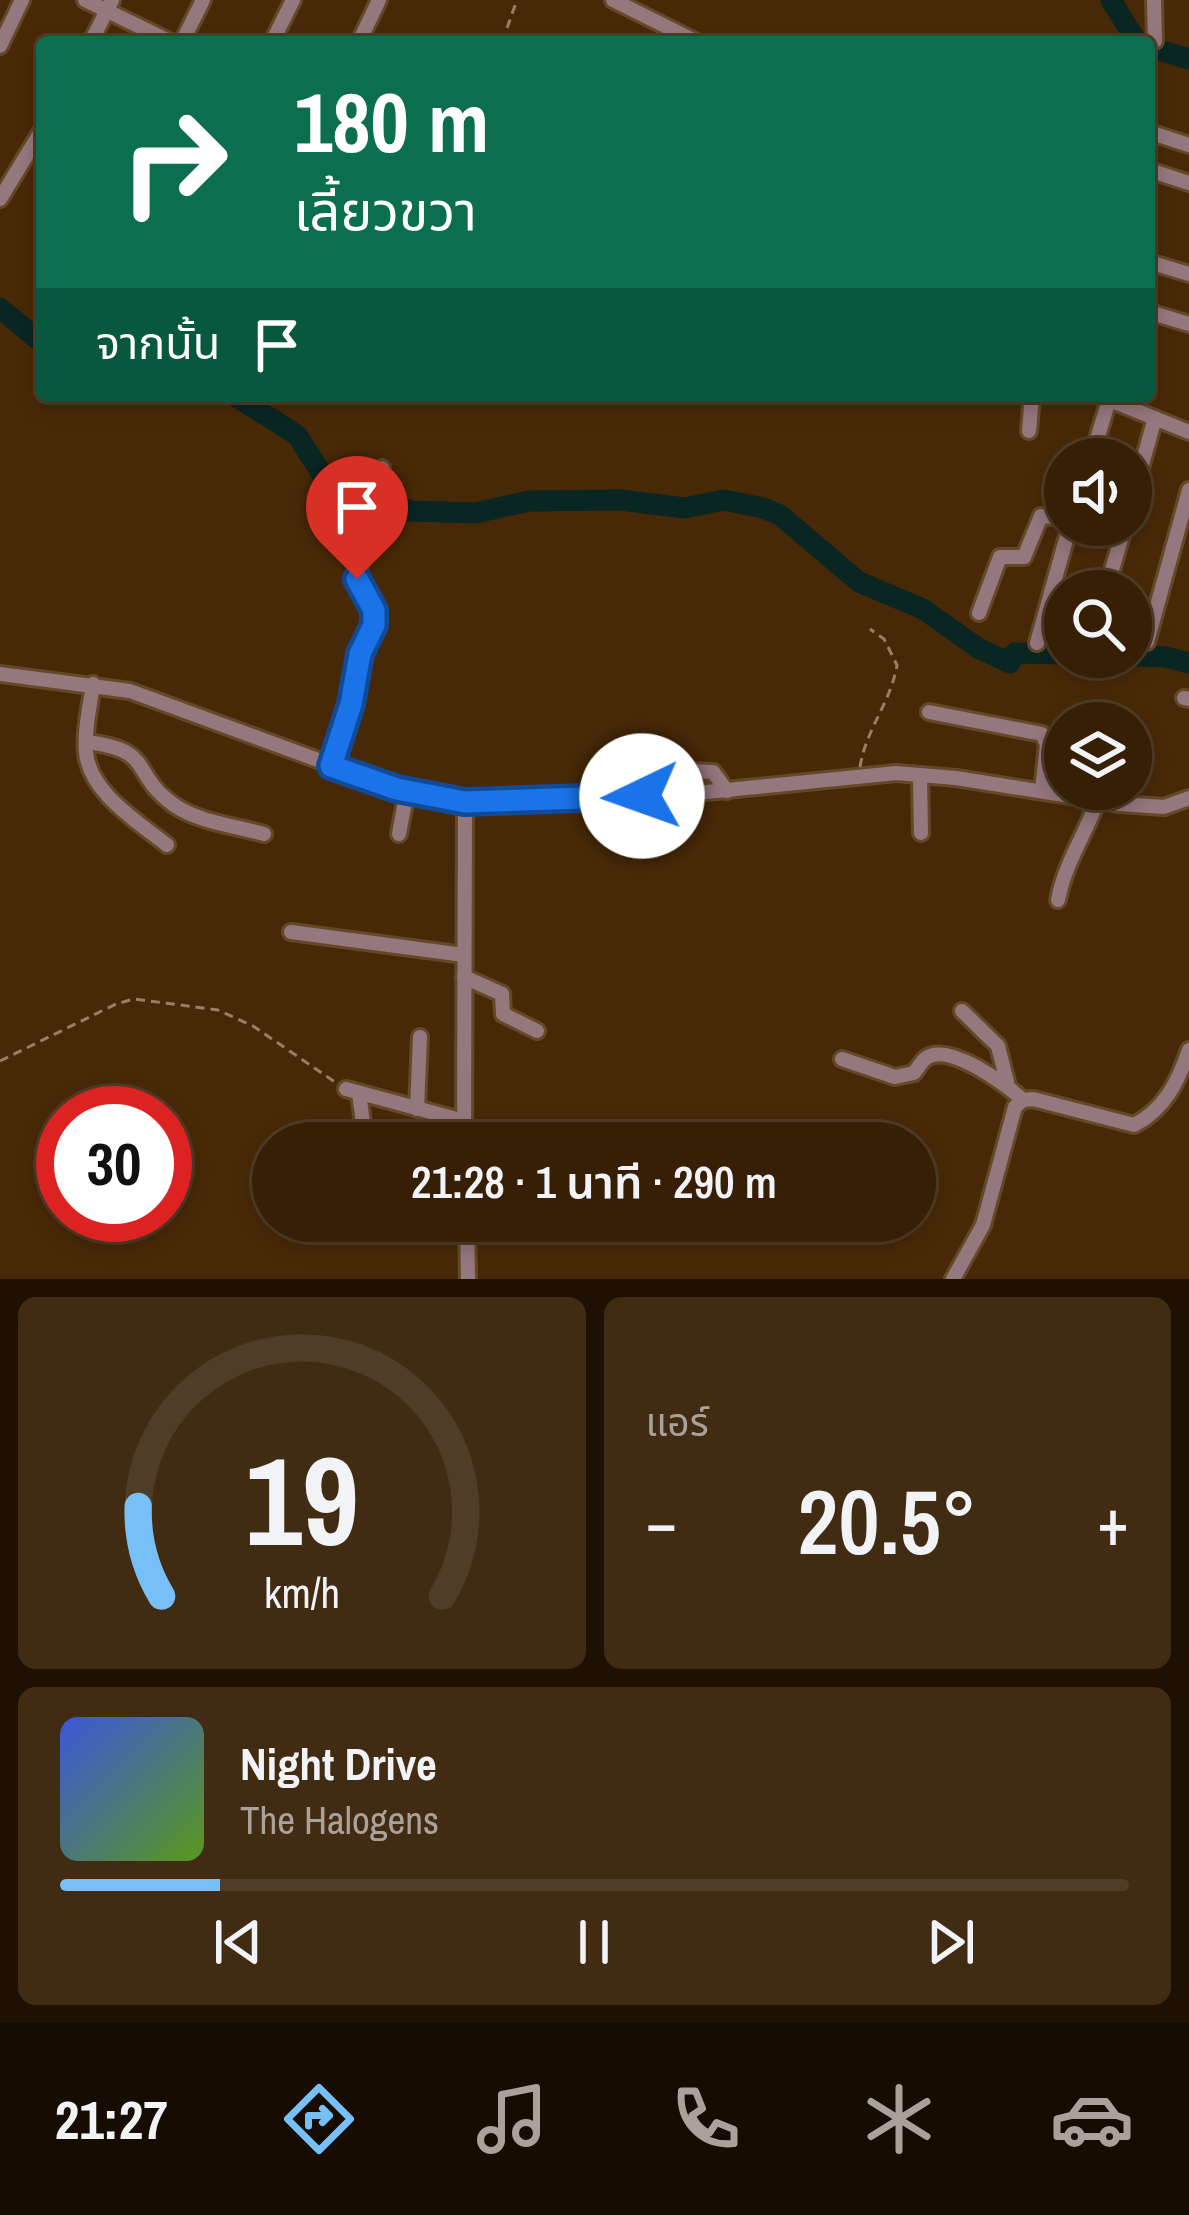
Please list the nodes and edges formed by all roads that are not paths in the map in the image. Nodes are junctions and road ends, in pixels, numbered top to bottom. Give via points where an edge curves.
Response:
1 (22, 0) edge
2 (85, 0) edge
3 (203, 0) edge
4 (293, 0) edge
5 (379, 0) edge
6 (613, 0) edge
7 (1154, 0) edge
8 (110, 5) edge
9 (95, 36) edge
10 (161, 36) edge
11 (185, 36) edge
12 (275, 36) edge
13 (361, 36) edge
14 (685, 36) edge
15 (1155, 36) edge
16 (0, 46) edge
17 (1155, 134) edge
18 (36, 140) edge
19 (1189, 145) edge
20 (0, 160) edge
21 (18, 169) junction
22 (1155, 172) edge
23 (1189, 183) edge
24 (0, 199) edge
25 (1155, 264) edge
26 (1189, 274) edge
27 (1155, 314) edge
28 (1189, 324) edge
29 (1031, 402) edge
30 (1104, 402) edge
31 (1115, 402) edge
32 (1155, 418) junction
33 (1029, 431) dead end
34 (1189, 432) edge
35 (1095, 438) edge
36 (1149, 438) edge
37 (382, 469) dead end
38 (1189, 490) edge
39 (1044, 517) edge
40 (1062, 546) edge
41 (979, 613) dead end
42 (1152, 624) edge
43 (1037, 643) dead end
44 (0, 674) edge
45 (93, 684) junction
46 (928, 712) dead end
47 (86, 742) junction
48 (331, 766) junction
49 (691, 771) dead end
50 (920, 775) junction
51 (727, 790) junction
52 (1042, 790) joint
53 (406, 791) junction
54 (465, 802) junction
55 (1188, 803) edge
56 (1152, 806) edge
57 (1094, 810) edge
58 (921, 833) dead end
59 (264, 834) dead end
60 (399, 834) dead end
61 (167, 845) dead end
62 (1058, 900) dead end
63 (292, 932) dead end
64 (464, 956) junction
65 (464, 976) junction
66 (962, 1012) dead end
67 (537, 1030) dead end
68 (420, 1037) dead end
69 (1189, 1050) edge
70 (842, 1059) dead end
71 (1009, 1086) junction
72 (1023, 1100) junction
73 (418, 1109) junction
74 (464, 1121) joint
75 (362, 1122) edge
76 (467, 1242) edge
77 (468, 1279) edge
78 (953, 1279) edge

1 - 16 street
2 - 8 street
3 - 11 street
4 - 12 street
5 - 13 street
6 - 14 street
7 - 15 street
8 - 9 street
8 - 10 street
17 - 19 street
18 - 21 street
20 - 21 street
21 - 24 street
22 - 23 street
25 - 26 street
27 - 28 street
29 - 33 street
30 - 35 street
31 - 32 street
32 - 34 street
32 - 36 street
37 - 48 street via 357,579 374,625
38 - 42 street
39 - 41 street via 1024,556 1000,557
40 - 43 street
44 - 45 street
45 - 47 street
45 - 48 street via 205,716
46 - 52 street via 1042,734
47 - 59 street via 135,756 177,807
47 - 61 street via 109,796
48 - 53 street
49 - 51 street via 713,772
50 - 51 street
50 - 52 street
50 - 58 street
51 - 54 street
53 - 54 street
53 - 60 street
54 - 64 street
55 - 56 street
57 - 62 street
63 - 64 street
64 - 65 street
65 - 67 street via 498,989 503,1015
65 - 74 street
66 - 71 street via 998,1046
68 - 73 street
69 - 72 street via 1166,1098 1134,1125
70 - 71 street via 905,1077 934,1055
71 - 72 street
72 - 78 street via 1009,1120 983,1225
73 - 74 street
73 - 75 street via 353,1091
76 - 77 street

